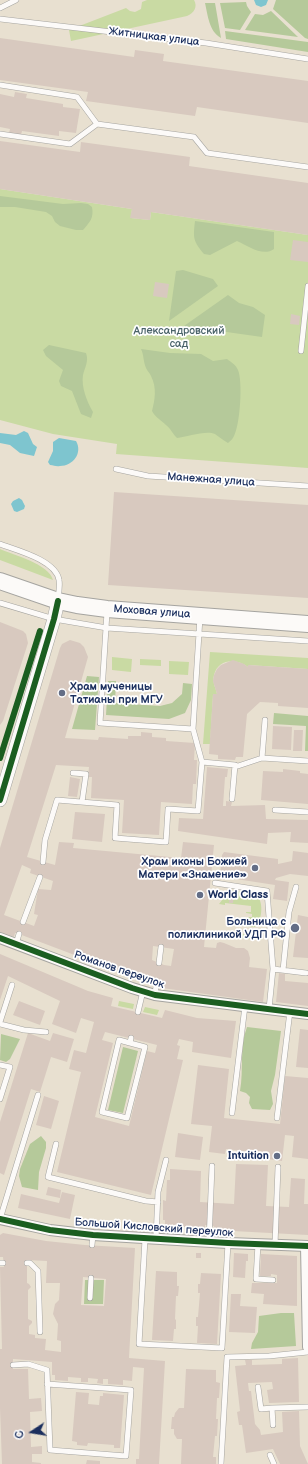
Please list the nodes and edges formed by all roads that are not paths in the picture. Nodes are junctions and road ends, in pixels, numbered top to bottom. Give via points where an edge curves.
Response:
1 (16, 0) edge
2 (0, 8) edge
3 (0, 19) edge
4 (308, 59) edge
5 (0, 86) edge
6 (97, 124) junction
7 (0, 134) edge
8 (308, 167) edge
9 (308, 286) edge
10 (308, 292) edge
11 (301, 351) dead end
12 (116, 469) dead end
13 (308, 486) edge
14 (0, 544) edge
15 (0, 581) edge
16 (58, 601) junction
17 (0, 603) edge
18 (107, 609) junction
19 (200, 616) junction
20 (54, 619) junction
21 (308, 624) edge
22 (107, 628) junction
23 (200, 634) junction
24 (308, 642) edge
25 (265, 720) dead end
26 (193, 729) junction
27 (262, 758) junction
28 (308, 761) edge
29 (202, 762) junction
30 (235, 765) junction
31 (73, 773) dead end
32 (232, 799) dead end
33 (0, 800) edge
34 (82, 802) junction
35 (276, 810) dead end
36 (308, 812) edge
37 (43, 862) dead end
38 (40, 877) dead end
39 (215, 884) dead end
40 (296, 888) dead end
41 (24, 922) dead end
42 (0, 938) edge
43 (161, 947) dead end
44 (159, 963) dead end
45 (273, 969) junction
46 (282, 970) junction
47 (306, 973) dead end
48 (12, 985) dead end
49 (143, 991) junction
50 (245, 1006) junction
51 (269, 1009) junction
52 (138, 1012) dead end
53 (290, 1012) junction
54 (308, 1014) edge
55 (0, 1023) edge
56 (46, 1032) dead end
57 (131, 1041) joint
58 (0, 1064) edge
59 (38, 1095) dead end
60 (0, 1099) edge
61 (232, 1113) dead end
62 (277, 1118) dead end
63 (56, 1144) dead end
64 (166, 1160) dead end
65 (212, 1166) dead end
66 (278, 1166) dead end
67 (158, 1202) junction
68 (0, 1219) edge
69 (145, 1239) junction
70 (156, 1239) junction
71 (209, 1242) junction
72 (228, 1243) junction
73 (258, 1244) junction
74 (275, 1245) junction
75 (307, 1246) edge
76 (27, 1263) dead end
77 (90, 1278) dead end
78 (274, 1280) dead end
79 (90, 1298) dead end
80 (40, 1332) dead end
81 (308, 1347) edge
82 (308, 1352) edge
83 (13, 1365) dead end
84 (47, 1384) junction
85 (258, 1387) dead end
86 (308, 1407) edge
87 (272, 1408) junction
88 (273, 1425) dead end
89 (270, 1455) dead end
90 (221, 1464) edge
91 (274, 1464) edge

1 - 2 lane
3 - 4 lane, Житницкая улица via 206,43
5 - 6 lane via 77,97
6 - 7 lane via 70,144
6 - 8 lane via 194,137 207,154
9 - 10 lane
10 - 11 lane
12 - 13 lane, Манежная улица via 148,476
14 - 16 lane via 46,562 53,568 59,578
15 - 16 main road, Моховая улица
16 - 18 main road, Моховая улица
16 - 20 street
17 - 20 lane
18 - 19 main road, Моховая улица
18 - 22 lane
19 - 21 main road, Моховая улица
19 - 23 lane
20 - 22 lane
20 - 33 street
22 - 23 lane
22 - 26 lane via 100,723
23 - 24 lane
23 - 26 lane
25 - 27 lane
26 - 29 lane
27 - 28 lane
27 - 30 lane
29 - 30 lane
29 - 34 lane via 198,811 168,809 166,842 115,838 117,805
30 - 32 lane
31 - 34 lane via 86,774
34 - 37 lane via 57,800 45,840
35 - 36 lane
38 - 41 lane
39 - 45 lane via 267,891
40 - 46 lane via 289,912
42 - 49 street, Романов переулок via 17,939
43 - 44 lane
45 - 46 lane
45 - 51 lane
46 - 47 lane
48 - 55 lane
49 - 50 street, Романов переулок via 155,990
49 - 52 lane
50 - 51 street, Романов переулок
50 - 61 lane
51 - 53 street, Романов переулок
53 - 54 street, Романов переулок
53 - 62 lane
55 - 56 lane via 24,1030
57 - 57 lane via 119,1040 102,1112 127,1118 145,1047
58 - 60 lane via 10,1067
59 - 68 lane
63 - 67 lane via 48,1177
64 - 67 lane
65 - 71 lane
66 - 74 lane
67 - 70 lane
68 - 69 street, Большой Кисловский переулок via 92,1240
69 - 70 street, Большой Кисловский переулок
69 - 72 lane via 139,1344 214,1348 222,1348
70 - 71 street, Большой Кисловский переулок
71 - 72 street, Большой Кисловский переулок
72 - 73 street, Большой Кисловский переулок
73 - 74 street, Большой Кисловский переулок
73 - 78 lane via 256,1279
74 - 75 street, Большой Кисловский переулок
75 - 81 street
76 - 80 lane via 38,1271
77 - 79 lane
82 - 90 lane via 227,1357
83 - 84 lane via 28,1364 47,1370
84 - 84 lane via 50,1450 126,1456 131,1390
85 - 87 lane via 261,1409
86 - 87 lane
87 - 88 lane
89 - 91 lane

